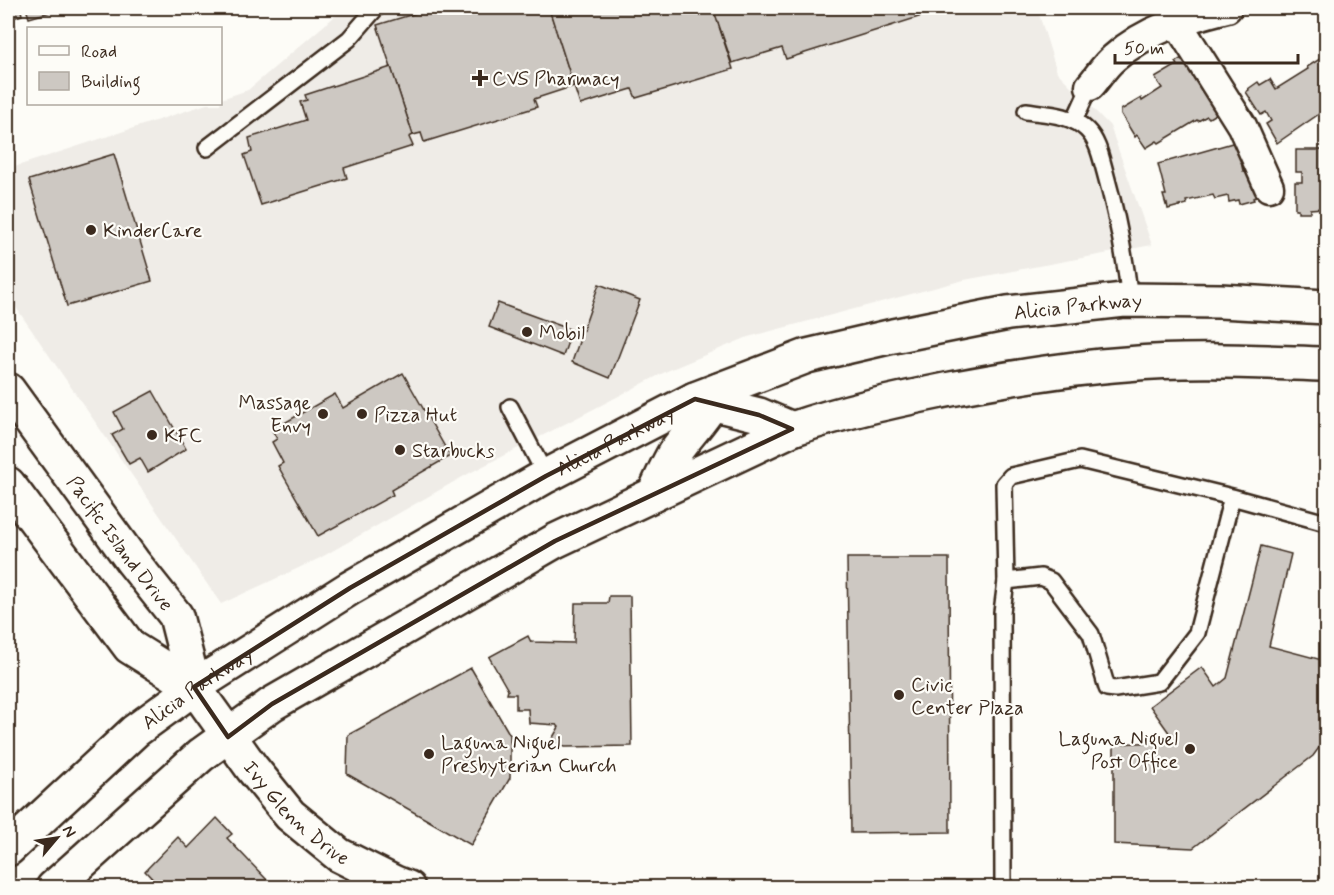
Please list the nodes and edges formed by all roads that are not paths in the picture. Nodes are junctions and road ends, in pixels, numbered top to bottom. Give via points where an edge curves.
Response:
1 (376, 8) edge
2 (1227, 8) edge
3 (1176, 21) junction
4 (1090, 86) joint
5 (1026, 111) dead end
6 (1074, 122) junction
7 (207, 148) dead end
8 (1269, 187) dead end
9 (1130, 300) junction
10 (1326, 307) edge
11 (1326, 364) edge
12 (8, 390) edge
13 (709, 398) junction
14 (510, 407) dead end
15 (792, 429) junction
16 (546, 476) junction
17 (8, 484) edge
18 (654, 494) junction
19 (1232, 497) junction
20 (1326, 523) edge
21 (1006, 581) junction
22 (194, 687) junction
23 (228, 737) junction
24 (8, 849) edge
25 (53, 888) edge
26 (408, 888) edge
27 (1003, 888) edge

1 - 7 lane via 349,39
2 - 3 street
3 - 4 street via 1113,58
3 - 8 street via 1242,126
4 - 6 lane
5 - 6 lane via 1063,116
6 - 9 lane via 1086,129 1099,150 1124,246
9 - 10 main road, Alicia Parkway
9 - 13 main road, Alicia Parkway via 1008,313 807,356
11 - 15 main road via 1127,364 1018,376 906,398
12 - 22 main road, Pacific Island Drive via 176,615
13 - 15 main road
13 - 16 main road, Alicia Parkway
13 - 18 main road
14 - 16 lane
15 - 18 main road
16 - 22 main road, Alicia Parkway via 350,588
17 - 22 main road via 130,647
18 - 23 main road via 545,547 272,704
19 - 20 lane
19 - 21 lane via 1080,460 1011,476 1004,484
19 - 21 lane via 1197,633 1159,682 1107,688 1091,634 1051,581 1041,577
21 - 27 lane via 1002,620
22 - 23 main road, Ivy Glenn Drive
22 - 24 main road, Alicia Parkway via 135,730
23 - 25 main road via 201,755
23 - 26 main road, Ivy Glenn Drive via 290,815 339,855

